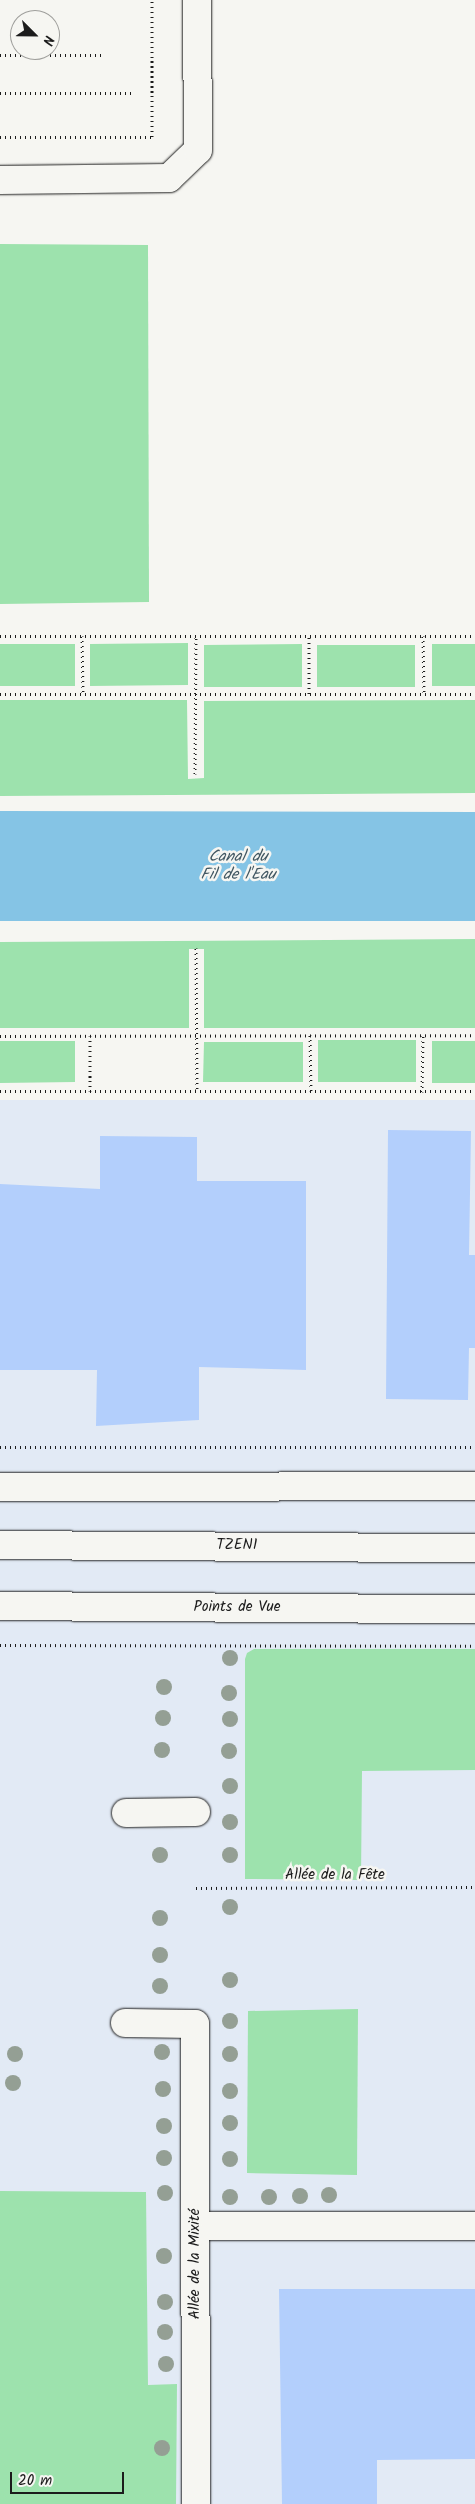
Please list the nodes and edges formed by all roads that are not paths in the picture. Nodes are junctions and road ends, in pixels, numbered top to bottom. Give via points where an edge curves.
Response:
1 (197, 0) edge
2 (0, 180) edge
3 (475, 1486) edge
4 (0, 1487) edge
5 (0, 1544) edge
6 (475, 1548) edge
7 (0, 1606) edge
8 (475, 1609) edge
9 (196, 1812) dead end
10 (126, 1813) dead end
11 (126, 2023) dead end
12 (195, 2226) junction
13 (475, 2226) edge
14 (196, 2504) edge

1 - 2 street via 198,150 169,178
3 - 4 street
5 - 6 street, TZEN1
7 - 8 street, Points de Vue
9 - 10 street
11 - 12 street, Allée de la Mixité via 195,2024
12 - 13 street
12 - 14 street, Allée de la Mixité

